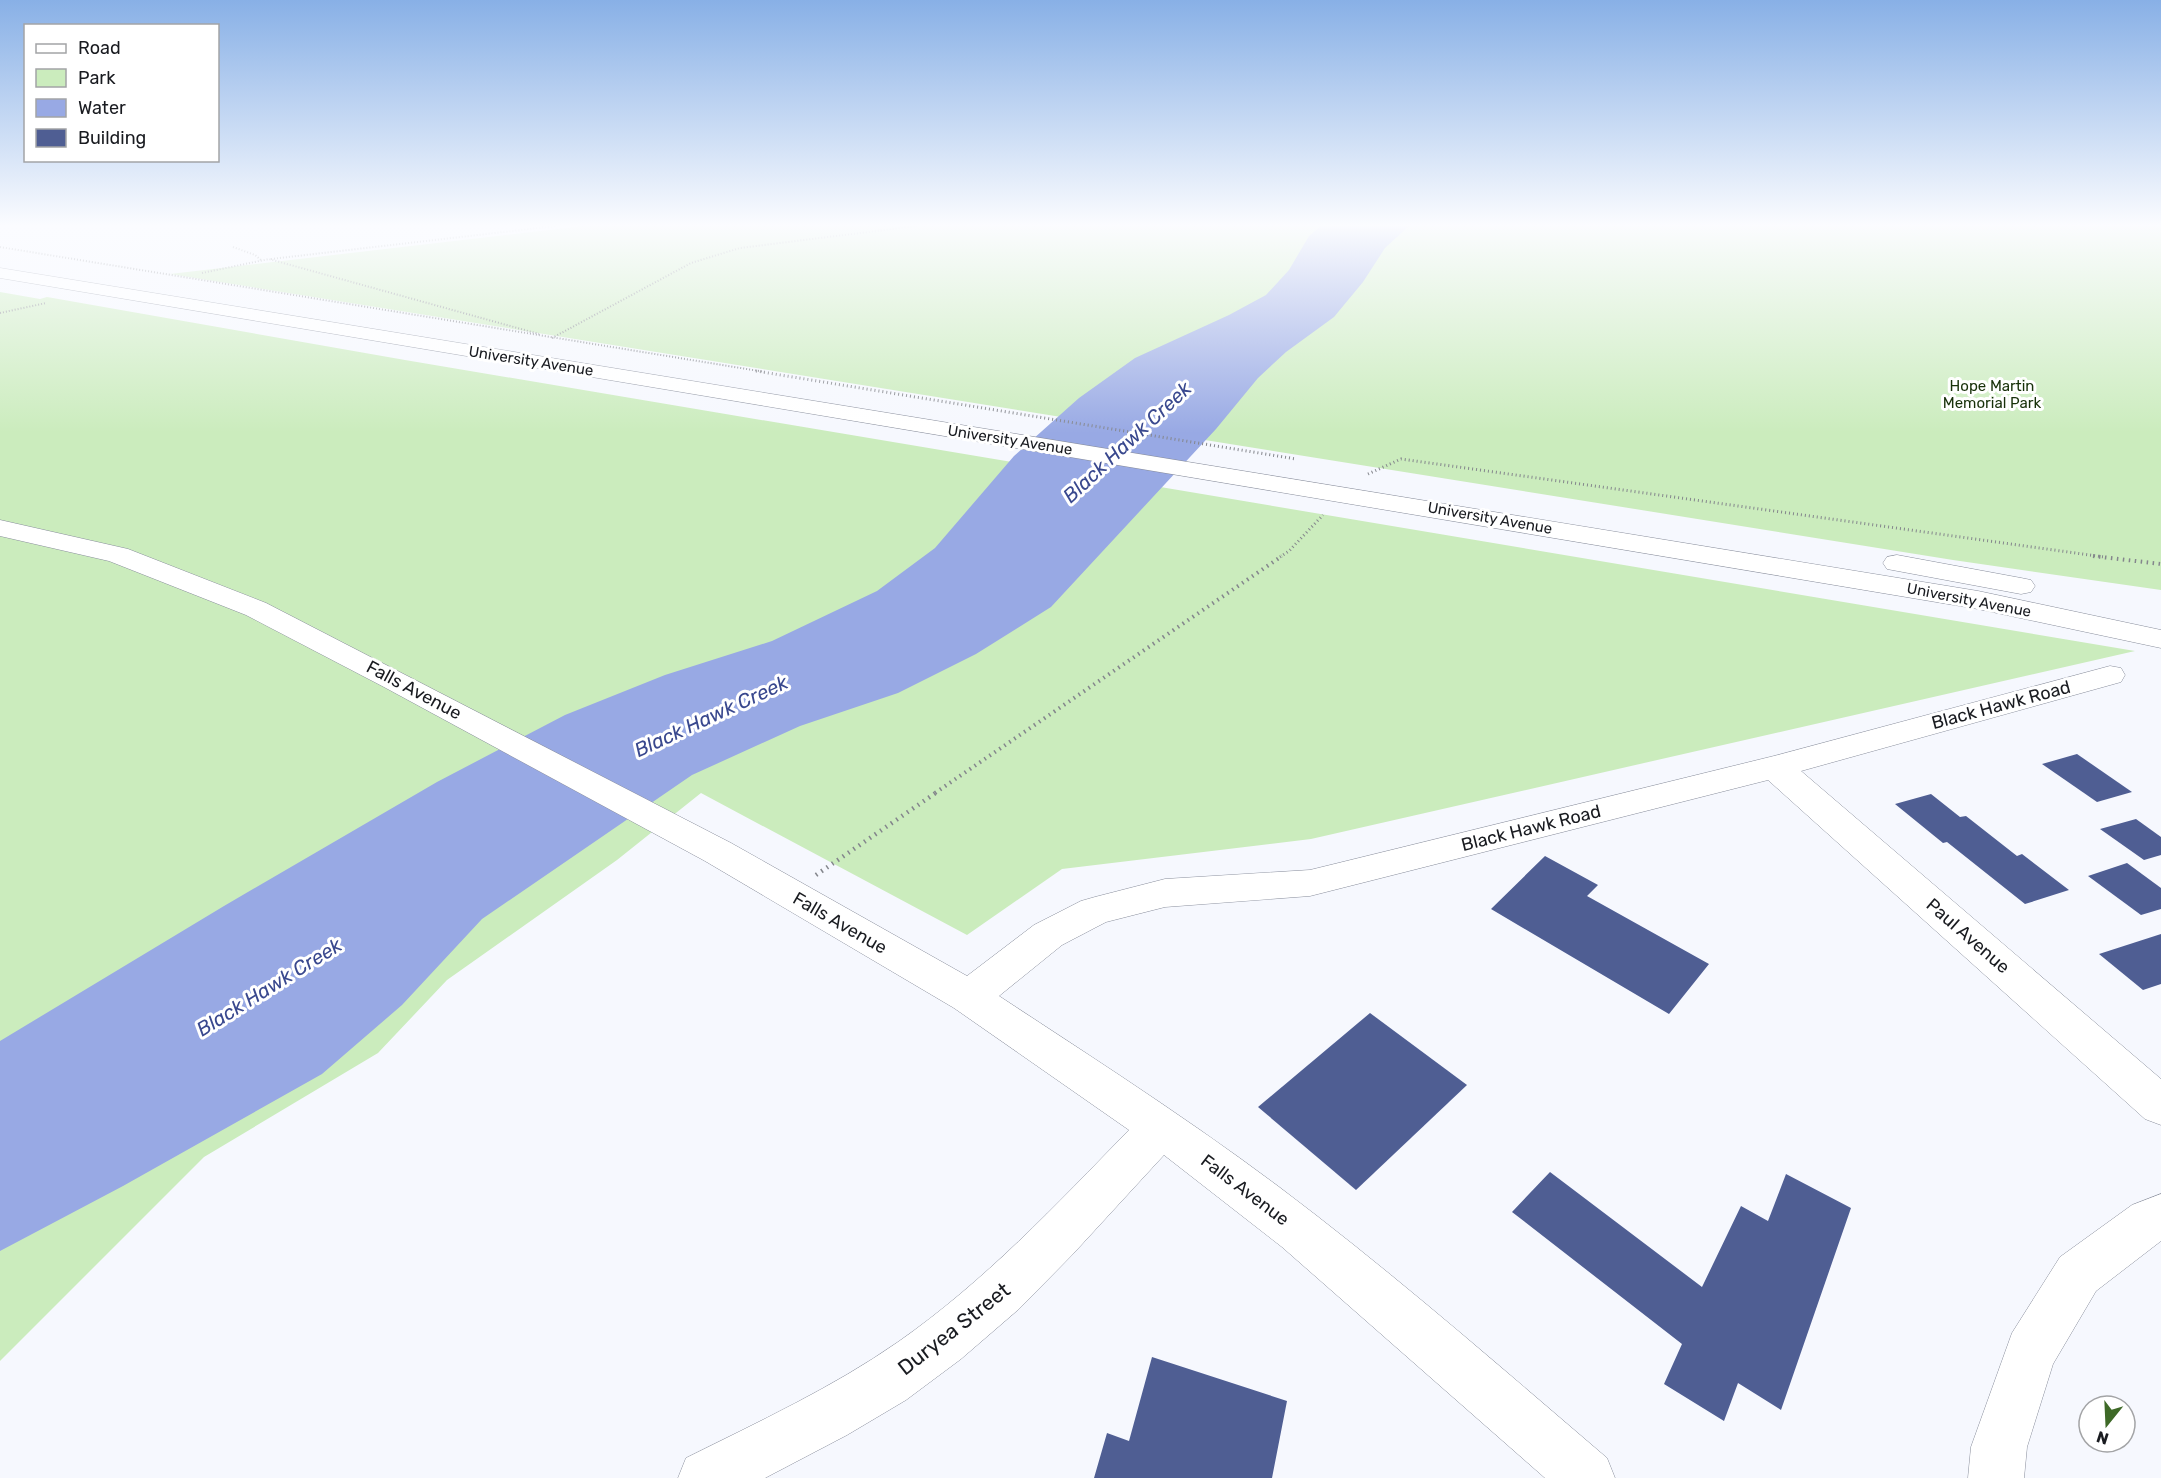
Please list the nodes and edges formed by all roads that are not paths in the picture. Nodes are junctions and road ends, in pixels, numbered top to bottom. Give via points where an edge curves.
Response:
1 (148, 295) edge
2 (236, 295) edge
3 (833, 391) dead end
4 (1352, 485) junction
5 (0, 528) edge
6 (2161, 615) edge
7 (2161, 639) edge
8 (2110, 675) dead end
9 (1775, 767) junction
10 (969, 997) junction
11 (2161, 1106) edge
12 (1161, 1127) junction
13 (2161, 1216) edge
14 (706, 1478) edge
15 (1587, 1478) edge
16 (1996, 1478) edge

1 - 4 main road, University Avenue via 970,417 1290,469
2 - 3 main road, University Avenue
4 - 6 main road, University Avenue via 1971,575
4 - 7 main road, University Avenue via 1978,600
5 - 10 main road, Falls Avenue via 118,555 256,609 718,852
8 - 9 main road, Black Hawk Road
9 - 10 main road, Black Hawk Road via 1310,884 1165,893 1095,911 1048,935
9 - 11 main road, Paul Avenue
10 - 12 main road, Falls Avenue
12 - 14 main road, Duryea Street via 1019,1277 943,1342 879,1387
12 - 15 main road, Falls Avenue via 1308,1238
13 - 16 main road via 2078,1274 2031,1352 2000,1447

